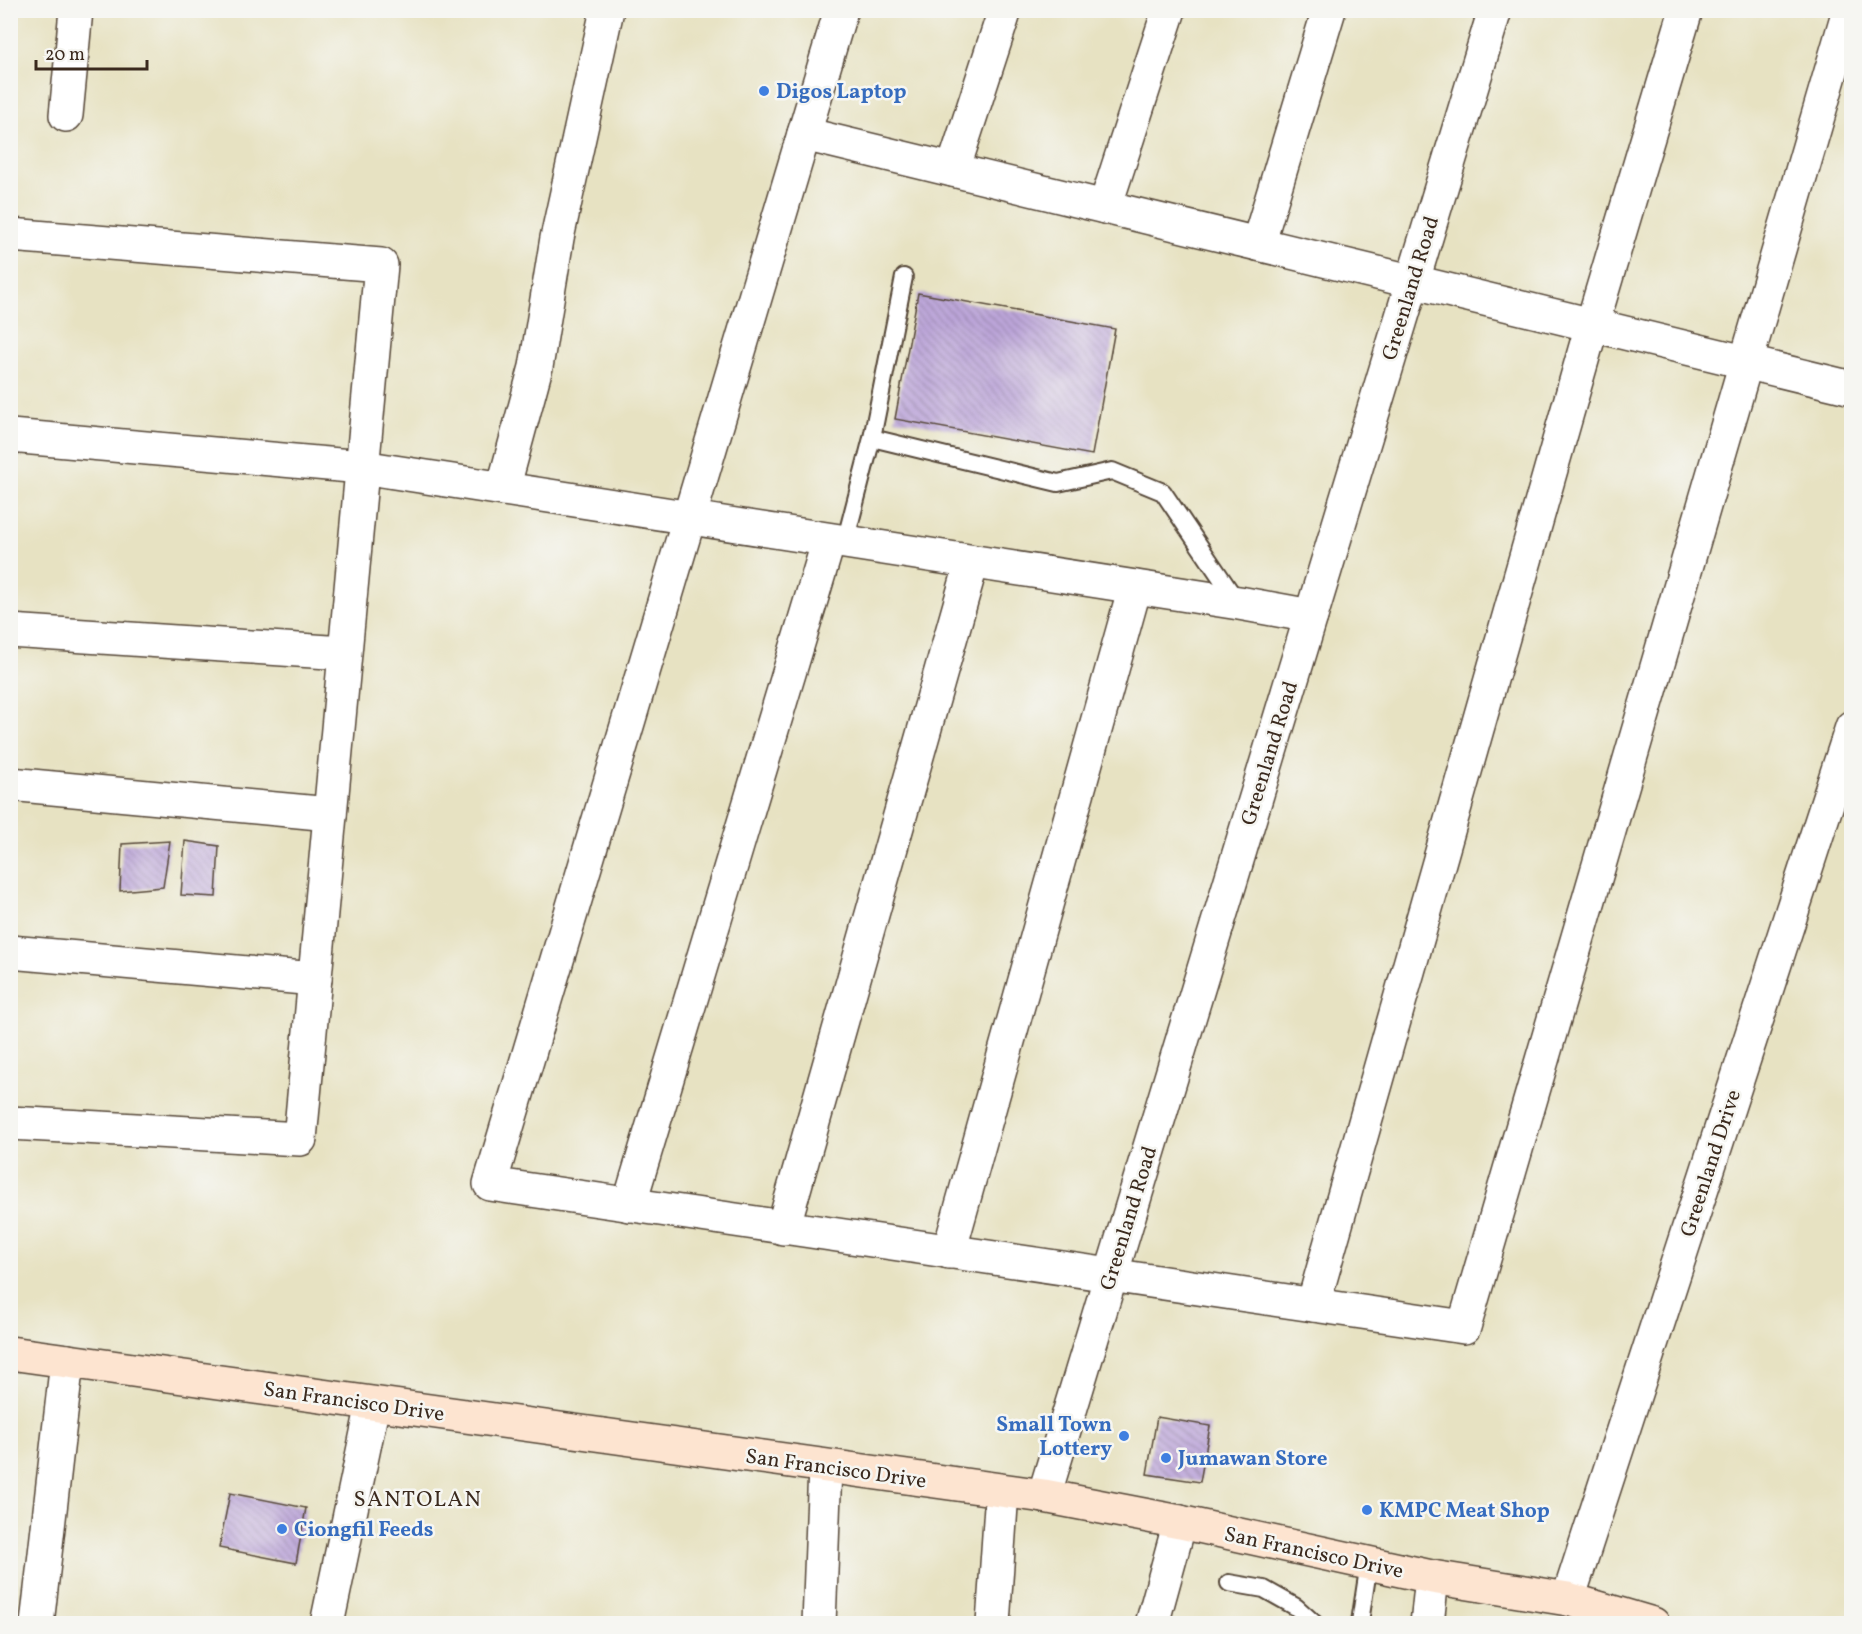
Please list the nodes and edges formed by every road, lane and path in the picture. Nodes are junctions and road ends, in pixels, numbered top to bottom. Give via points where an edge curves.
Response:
1 (76, 10) edge
2 (607, 10) edge
3 (841, 10) edge
4 (1005, 10) edge
5 (1169, 10) edge
6 (1329, 10) edge
7 (1495, 10) edge
8 (1686, 10) edge
9 (1849, 10) edge
10 (66, 115) dead end
11 (804, 134) junction
12 (953, 170) junction
13 (1106, 207) junction
14 (10, 235) edge
15 (1258, 244) junction
16 (904, 278) dead end
17 (1412, 282) junction
18 (1592, 325) junction
19 (1746, 362) junction
20 (1851, 388) edge
21 (10, 436) edge
22 (872, 438) junction
23 (362, 467) junction
24 (503, 489) junction
25 (688, 518) junction
26 (837, 541) junction
27 (972, 562) junction
28 (1135, 587) junction
29 (1239, 603) junction
30 (1311, 616) junction
31 (10, 631) edge
32 (344, 653) junction
33 (1851, 727) edge
34 (10, 784) edge
35 (330, 814) junction
36 (10, 952) edge
37 (315, 979) junction
38 (10, 1123) edge
39 (629, 1205) junction
40 (783, 1228) junction
41 (949, 1252) junction
42 (1111, 1275) junction
43 (1313, 1305) junction
44 (10, 1353) edge
45 (67, 1361) junction
46 (373, 1404) junction
47 (825, 1467) junction
48 (1002, 1491) junction
49 (1044, 1496) junction
50 (1180, 1522) junction
51 (1369, 1563) junction
52 (1432, 1577) junction
53 (1229, 1583) dead end
54 (1568, 1599) junction
55 (37, 1623) edge
56 (327, 1623) edge
57 (819, 1623) edge
58 (993, 1623) edge
59 (1152, 1623) edge
60 (1315, 1623) edge
61 (1358, 1623) edge
62 (1427, 1623) edge
63 (1653, 1623) edge

1 - 10 street
2 - 24 street via 556,238 536,367
3 - 11 street
4 - 12 street
5 - 13 street
6 - 15 street
7 - 17 street, Greenland Road
8 - 18 street
9 - 19 street
11 - 12 street
11 - 25 street
12 - 13 street
13 - 15 street
14 - 23 street via 381,265
15 - 17 street
16 - 22 lane
17 - 18 street
17 - 30 street, Greenland Road
18 - 19 street
18 - 43 street
19 - 20 street
19 - 43 street via 1464,1327
21 - 23 street
22 - 26 lane
22 - 29 lane via 1058,483 1112,471 1163,492
23 - 24 street
23 - 32 street
24 - 25 street
25 - 26 street
25 - 39 street via 490,1184
26 - 27 street
26 - 39 street
27 - 28 street
27 - 40 street
28 - 29 street
28 - 41 street
29 - 30 street
30 - 42 street, Greenland Road
31 - 32 street
32 - 35 street
33 - 54 street, Greenland Drive
34 - 35 street
35 - 37 street
36 - 37 street
37 - 38 street via 300,1139
39 - 40 street
40 - 41 street
41 - 42 street
42 - 43 street
42 - 49 street, Greenland Road
44 - 45 street, San Francisco Drive
45 - 46 street, San Francisco Drive
45 - 55 street
46 - 47 street, San Francisco Drive
46 - 56 street
47 - 48 street, San Francisco Drive
47 - 57 street
48 - 49 street, San Francisco Drive
48 - 58 street
49 - 50 street, San Francisco Drive
50 - 51 street, San Francisco Drive
50 - 59 street
51 - 52 street, San Francisco Drive
51 - 61 lane
52 - 54 street, San Francisco Drive
52 - 62 street
53 - 60 lane via 1264,1589
54 - 63 street, San Francisco Drive

